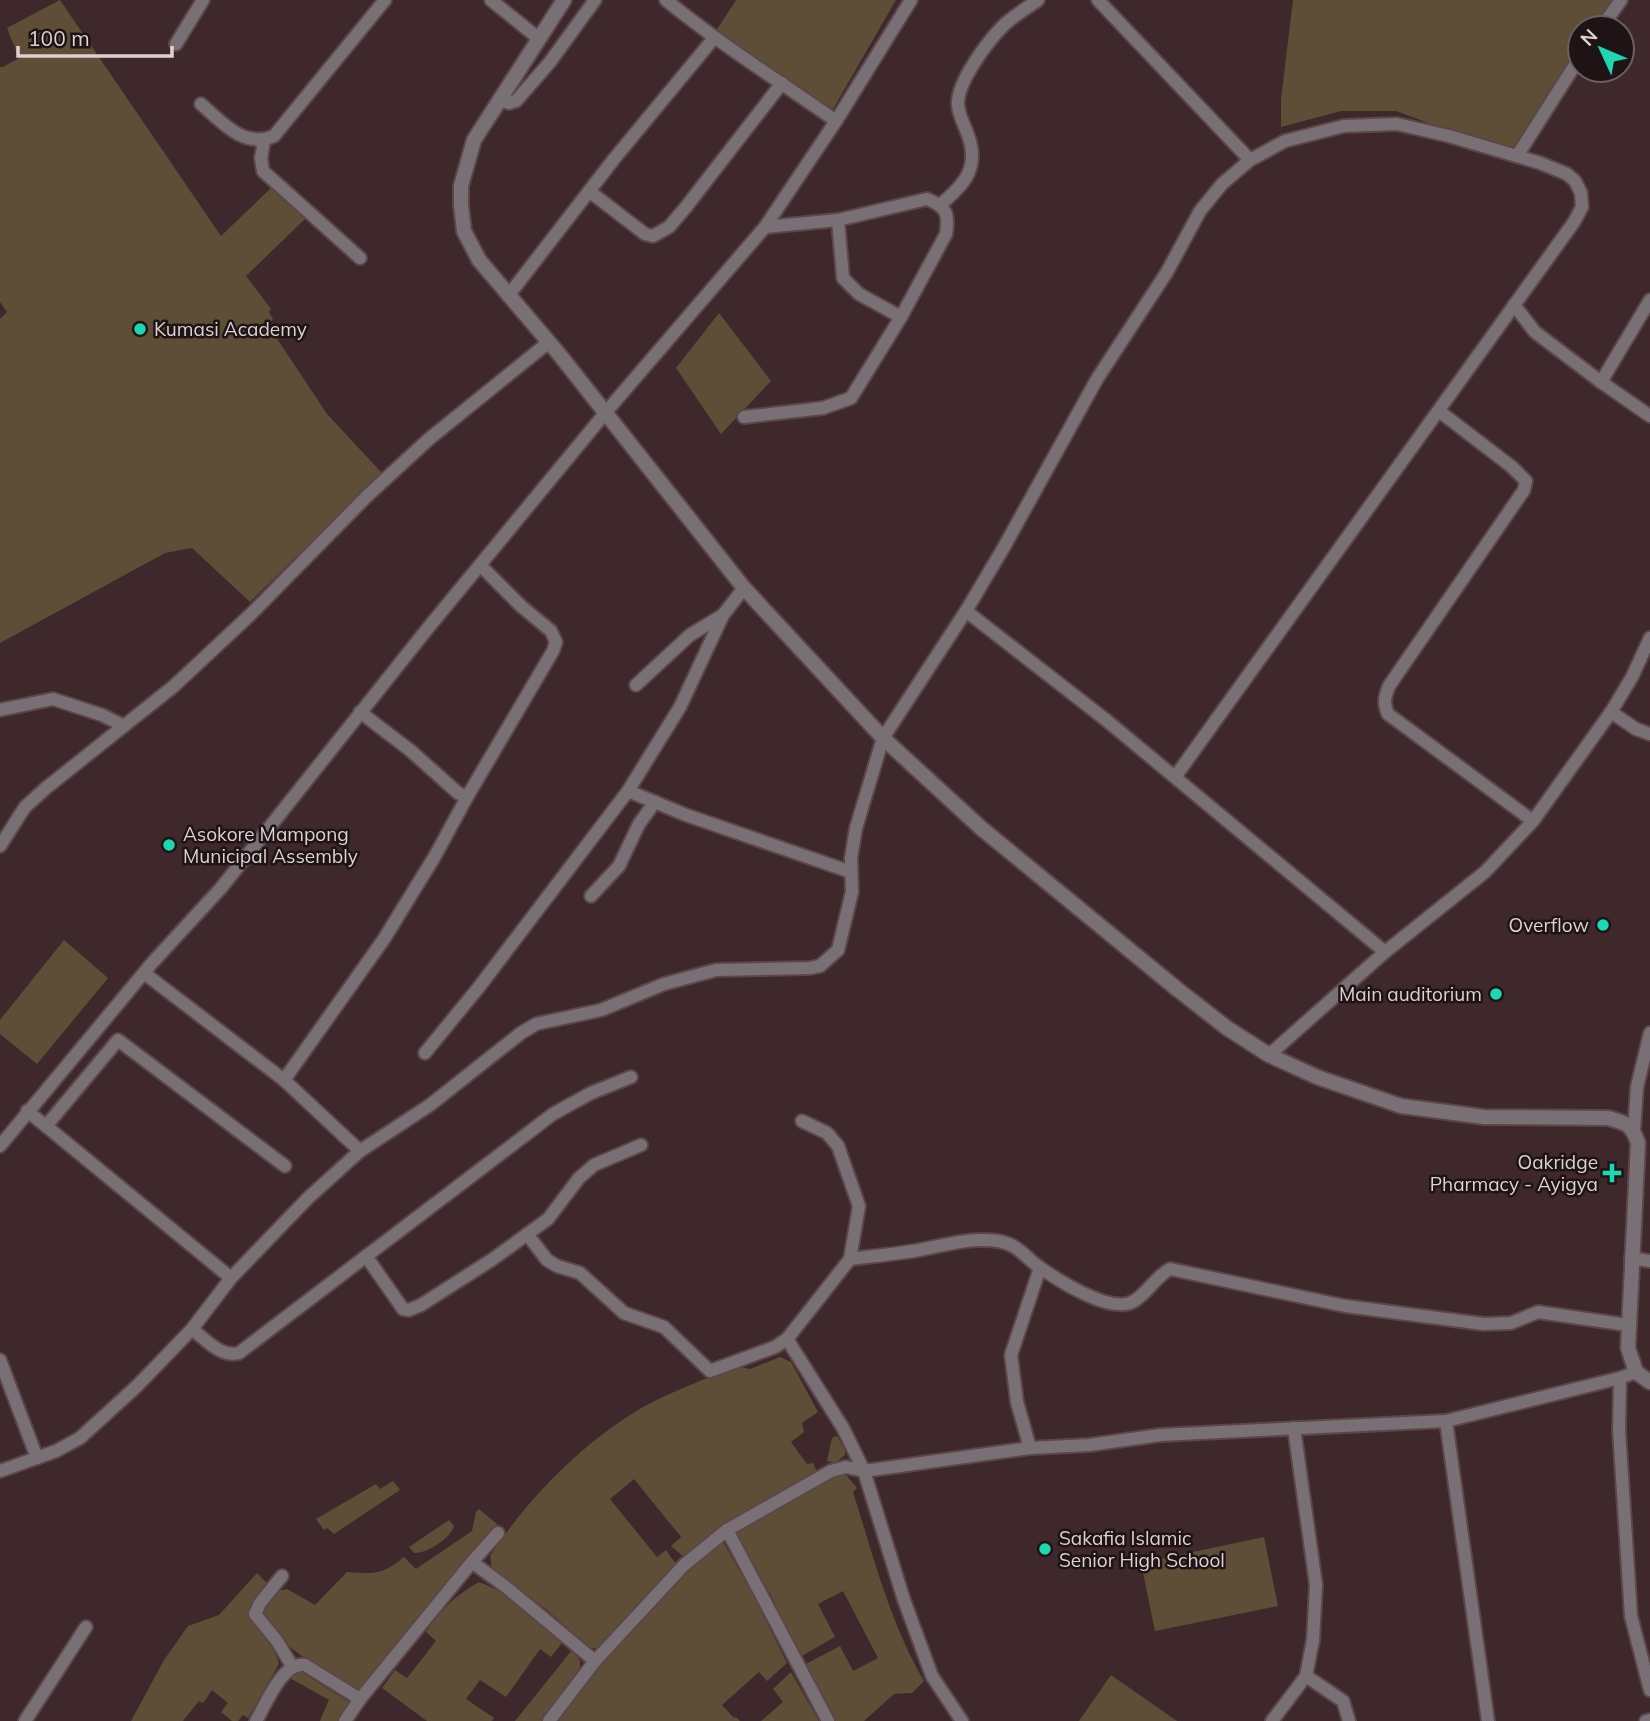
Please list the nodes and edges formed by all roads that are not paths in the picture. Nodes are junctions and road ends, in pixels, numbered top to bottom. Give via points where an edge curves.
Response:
1 (202, 0) edge
2 (385, 0) edge
3 (491, 0) edge
4 (564, 0) edge
5 (595, 0) edge
6 (666, 0) edge
7 (911, 0) edge
8 (1038, 0) edge
9 (1098, 0) edge
10 (537, 38) junction
11 (714, 38) junction
12 (176, 44) dead end
13 (1566, 79) edge
14 (782, 83) junction
15 (499, 100) junction
16 (201, 104) dead end
17 (836, 121) junction
18 (264, 141) junction
19 (1517, 156) junction
20 (1250, 160) junction
21 (589, 191) junction
22 (940, 204) junction
23 (838, 220) junction
24 (765, 227) junction
25 (360, 258) dead end
26 (508, 296) junction
27 (1650, 300) edge
28 (1514, 305) junction
29 (901, 317) junction
30 (549, 342) junction
31 (1601, 382) junction
32 (1439, 411) junction
33 (606, 412) junction
34 (1650, 416) edge
35 (744, 418) dead end
36 (480, 565) junction
37 (744, 588) junction
38 (966, 611) junction
39 (723, 615) junction
40 (1650, 638) edge
41 (636, 685) dead end
42 (0, 710) edge
43 (360, 712) junction
44 (1611, 712) junction
45 (124, 726) junction
46 (1650, 734) edge
47 (883, 738) junction
48 (1175, 777) junction
49 (628, 791) junction
50 (467, 797) junction
51 (655, 802) junction
52 (1533, 821) junction
53 (0, 846) edge
54 (851, 872) junction
55 (592, 897) dead end
56 (1385, 952) junction
57 (144, 973) junction
58 (99, 1026) junction
59 (1650, 1033) edge
60 (118, 1040) junction
61 (425, 1053) dead end
62 (1269, 1055) junction
63 (631, 1077) dead end
64 (284, 1080) junction
65 (27, 1111) junction
66 (802, 1121) dead end
67 (46, 1126) junction
68 (1640, 1140) edge
69 (641, 1145) dead end
70 (0, 1146) edge
71 (360, 1151) junction
72 (285, 1166) dead end
73 (527, 1234) junction
74 (366, 1256) junction
75 (1631, 1258) junction
76 (850, 1259) junction
77 (1650, 1261) edge
78 (1040, 1268) junction
79 (232, 1278) junction
80 (1628, 1325) junction
81 (192, 1329) junction
82 (787, 1339) junction
83 (0, 1360) edge
84 (1636, 1373) junction
85 (1620, 1378) junction
86 (1650, 1382) edge
87 (1446, 1421) junction
88 (1294, 1428) junction
89 (1030, 1448) junction
90 (37, 1458) junction
91 (0, 1471) edge
92 (864, 1471) junction
93 (727, 1530) junction
94 (498, 1533) dead end
95 (472, 1562) junction
96 (282, 1576) dead end
97 (86, 1627) dead end
98 (595, 1661) junction
99 (292, 1667) junction
100 (1306, 1676) junction
101 (1650, 1690) edge
102 (360, 1699) junction
103 (25, 1721) edge
104 (256, 1721) edge
105 (345, 1721) edge
106 (549, 1721) edge
107 (828, 1721) edge
108 (961, 1721) edge
109 (1272, 1721) edge
110 (1349, 1721) edge
111 (1488, 1721) edge

1 - 12 street
2 - 18 street via 274,136
3 - 10 street
4 - 10 street
5 - 15 street via 516,101
6 - 11 street
7 - 17 street
8 - 22 street via 1004,24 982,50 959,93 957,106 972,157 963,186
9 - 20 street
10 - 15 street
11 - 14 street
11 - 21 street
13 - 19 street
14 - 17 street
14 - 21 street via 661,233 645,234
15 - 26 street via 474,140 461,186 461,205 464,231 474,251
16 - 18 street via 243,137
17 - 24 street
18 - 25 street via 263,171
19 - 20 street via 1397,124 1344,126 1285,141
19 - 28 street via 1567,174 1576,181 1582,206
20 - 38 street via 1200,211 1167,272 1097,379
21 - 26 street
22 - 23 street via 928,199
22 - 29 street via 949,219 946,234
23 - 24 street
23 - 29 street via 843,278 859,293
24 - 33 street
26 - 30 street
27 - 31 street
28 - 31 street via 1535,332
28 - 32 street
29 - 35 street via 851,398 823,408
30 - 33 street
30 - 45 street via 429,439 235,629
31 - 34 street
32 - 48 street
32 - 52 street via 1526,481 1389,686 1385,707 1388,714
33 - 36 street
33 - 37 street
36 - 43 street
36 - 50 street via 551,631 556,642
37 - 39 street
37 - 47 street
38 - 47 street
38 - 48 street
39 - 41 street via 690,635
39 - 49 street via 680,707
40 - 44 street
42 - 45 street via 53,699
43 - 50 street
43 - 57 street via 221,887
44 - 46 street
44 - 52 street
45 - 53 street via 25,807
47 - 54 street via 856,828
47 - 62 street via 1092,921 1207,1013
48 - 56 street
49 - 51 street
49 - 61 street
50 - 64 street via 384,939
51 - 54 street
51 - 55 street via 620,866
52 - 56 street via 1485,872
54 - 71 street via 844,933 838,950 820,966 716,970 664,984 601,1010 536,1024 430,1105
56 - 62 street
57 - 58 street
57 - 64 street
58 - 60 street
58 - 65 street
59 - 68 street via 1637,1087
60 - 67 street
60 - 72 street
62 - 68 street via 1401,1106 1484,1117 1608,1118 1624,1123
63 - 74 street via 553,1114
64 - 71 street
65 - 67 street
65 - 70 street
66 - 76 street via 827,1133 838,1146 854,1188 859,1206
67 - 79 street
68 - 75 street
69 - 73 street via 594,1165 548,1219
71 - 79 street
73 - 74 street via 409,1310 403,1309
73 - 82 street via 547,1260 580,1273 624,1313 670,1331 710,1371
74 - 81 street via 239,1353 222,1352
75 - 77 street
75 - 80 street
76 - 78 street via 976,1239 1018,1248
76 - 82 street
78 - 80 street via 1119,1306 1134,1302 1170,1269 1345,1306 1484,1324 1511,1323 1538,1312
78 - 89 street via 1011,1354 1017,1402
79 - 81 street
80 - 84 street via 1628,1348
81 - 90 street via 80,1438
82 - 92 street via 843,1428
83 - 90 street
84 - 85 street
84 - 86 street
85 - 87 street
85 - 101 street via 1631,1616
87 - 88 street
87 - 111 street
88 - 89 street
88 - 100 street via 1316,1584
89 - 92 street
90 - 91 street
92 - 93 street via 846,1467 831,1471
92 - 108 street via 932,1676
93 - 98 street via 684,1565
93 - 107 street
94 - 95 street
95 - 98 street
95 - 102 street
96 - 99 street via 255,1614
97 - 103 street
98 - 106 street
99 - 102 street via 305,1665
99 - 104 street
100 - 109 street
100 - 110 street via 1343,1701
102 - 105 street

